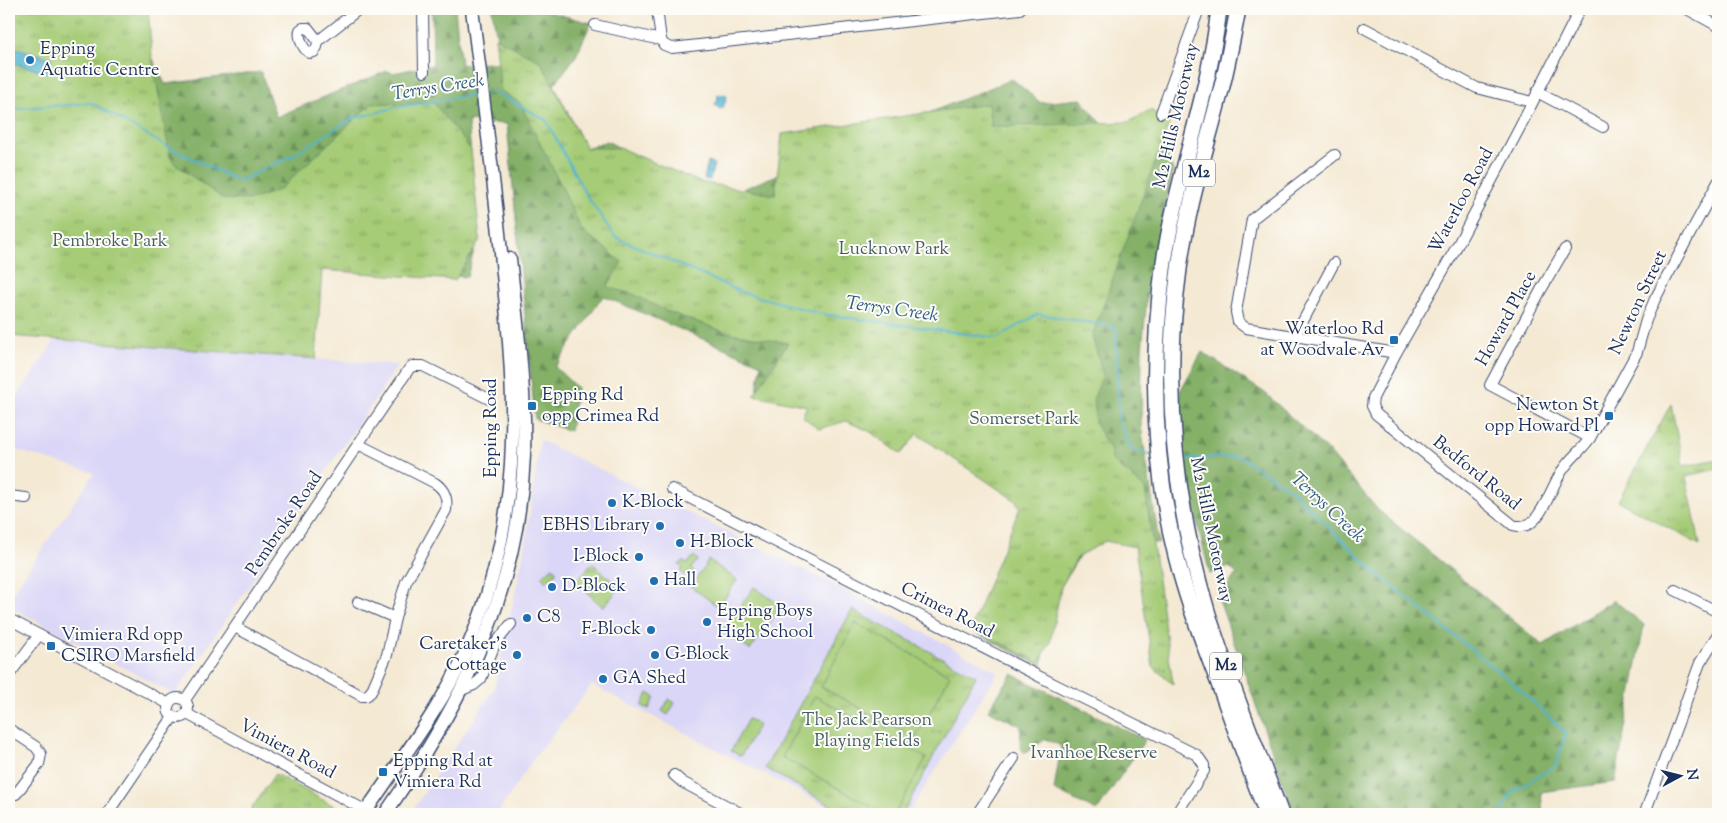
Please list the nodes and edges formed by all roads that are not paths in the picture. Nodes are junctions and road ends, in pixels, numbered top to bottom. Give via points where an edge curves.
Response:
1 (359, 9) edge
2 (423, 9) edge
3 (472, 9) edge
4 (480, 9) edge
5 (657, 9) edge
6 (1020, 9) edge
7 (1199, 9) edge
8 (1219, 9) edge
9 (1238, 9) edge
10 (1580, 9) edge
11 (1687, 9) edge
12 (595, 25) dead end
13 (1718, 26) edge
14 (1364, 28) dead end
15 (661, 40) junction
16 (318, 41) dead end
17 (482, 57) junction
18 (424, 72) dead end
19 (1534, 97) junction
20 (1161, 113) dead end
21 (491, 126) junction
22 (1603, 127) dead end
23 (1334, 155) dead end
24 (1718, 182) edge
25 (1565, 249) dead end
26 (1334, 263) dead end
27 (1295, 336) junction
28 (1396, 353) junction
29 (489, 399) dead end
30 (1372, 406) joint
31 (1590, 438) junction
32 (358, 444) junction
33 (672, 489) dead end
34 (9, 496) edge
35 (26, 498) dead end
36 (1675, 590) dead end
37 (358, 602) dead end
38 (1718, 612) edge
39 (395, 618) junction
40 (9, 619) edge
41 (511, 624) dead end
42 (235, 627) junction
43 (1718, 634) edge
44 (39, 635) junction
45 (9, 675) edge
46 (462, 690) junction
47 (185, 700) junction
48 (168, 704) junction
49 (187, 714) junction
50 (173, 717) junction
51 (9, 729) edge
52 (1014, 758) dead end
53 (674, 775) dead end
54 (16, 794) dead end
55 (368, 813) edge
56 (107, 814) edge
57 (385, 814) edge
58 (742, 814) edge
59 (978, 814) edge
60 (1176, 814) edge
61 (1266, 814) edge
62 (1281, 814) edge
63 (1646, 814) edge

1 - 16 street
2 - 18 street
3 - 17 main road, Epping Road
4 - 17 main road, Epping Road
5 - 15 street
6 - 15 street via 672,48
7 - 20 street
8 - 61 highway, M2 Hills Motorway / M2 via 1204,96 1170,229 1156,339 1154,388 1168,517 1180,570
9 - 62 highway, M2 Hills Motorway / M2 via 1185,231 1171,340 1170,388 1183,514 1207,611
10 - 19 street, Waterloo Road
11 - 13 street
12 - 15 street
14 - 19 street via 1476,88
17 - 21 main road, Epping Road
19 - 22 street
19 - 28 street, Waterloo Road via 1456,248
21 - 46 main road, Epping Road via 520,360 524,457 516,527 502,590
21 - 55 main road, Epping Road via 512,410 510,485 501,539 488,592 458,668
23 - 27 street via 1252,220 1236,312 1238,322 1246,328
24 - 31 street, Newton Street via 1655,299 1637,352
25 - 31 street, Howard Place via 1490,384
26 - 27 street
27 - 28 street
28 - 30 street, Waterloo Road
29 - 32 street, Pembroke Road via 423,366 412,366
30 - 31 street, Bedford Road via 1376,414 1514,525 1521,527 1531,524 1562,470
32 - 39 street via 440,486 446,498 446,510 406,582
32 - 42 street, Pembroke Road
33 - 60 street, Crimea Road via 1197,755 1204,771
34 - 35 street
36 - 38 street
37 - 39 street
39 - 42 street via 387,655 371,692 366,696
40 - 44 street
41 - 46 street via 495,644 481,679
42 - 47 street, Pembroke Road
43 - 63 street via 1700,663
44 - 45 street
44 - 48 street
46 - 57 main road, Epping Road
47 - 48 street via 176,698
47 - 49 street
48 - 50 street via 168,712
49 - 50 street via 182,718
49 - 55 street, Vimiera Road
50 - 56 street
51 - 54 street via 41,754 39,764
52 - 59 street
53 - 58 street

